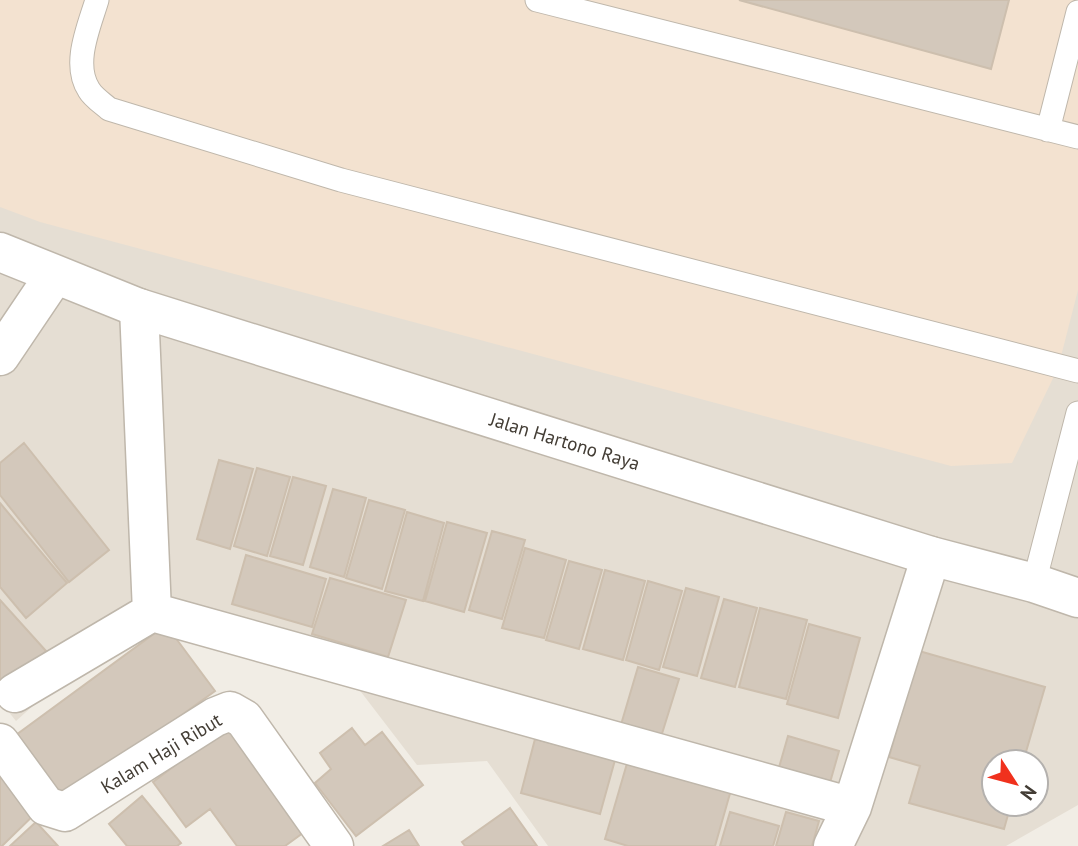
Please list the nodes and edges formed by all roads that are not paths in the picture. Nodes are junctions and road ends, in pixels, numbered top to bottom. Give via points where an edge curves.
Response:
1 (97, 0) edge
2 (537, 0) edge
3 (1078, 12) edge
4 (1048, 130) junction
5 (1078, 137) edge
6 (0, 252) edge
7 (54, 276) junction
8 (139, 308) junction
9 (0, 356) edge
10 (1078, 372) edge
11 (1078, 413) edge
12 (931, 556) junction
13 (1034, 583) junction
14 (1078, 598) edge
15 (152, 612) junction
16 (15, 693) dead end
17 (0, 743) edge
18 (852, 807) junction
19 (334, 846) edge
20 (832, 846) edge

1 - 10 lane via 83,51 82,75 89,91 108,109 341,180
2 - 4 lane
3 - 4 lane
4 - 5 lane
6 - 7 street, Jalan Hartono Raya
7 - 8 street, Jalan Hartono Raya
7 - 9 street
8 - 12 street, Jalan Hartono Raya
8 - 15 street
11 - 13 lane
12 - 13 street, Jalan Hartono Raya
12 - 18 street
13 - 14 street, Jalan Hartono Raya
15 - 16 street
15 - 18 street
17 - 19 street, Kalam Haji Ribut via 46,806 65,812 230,712 244,719
18 - 20 street

